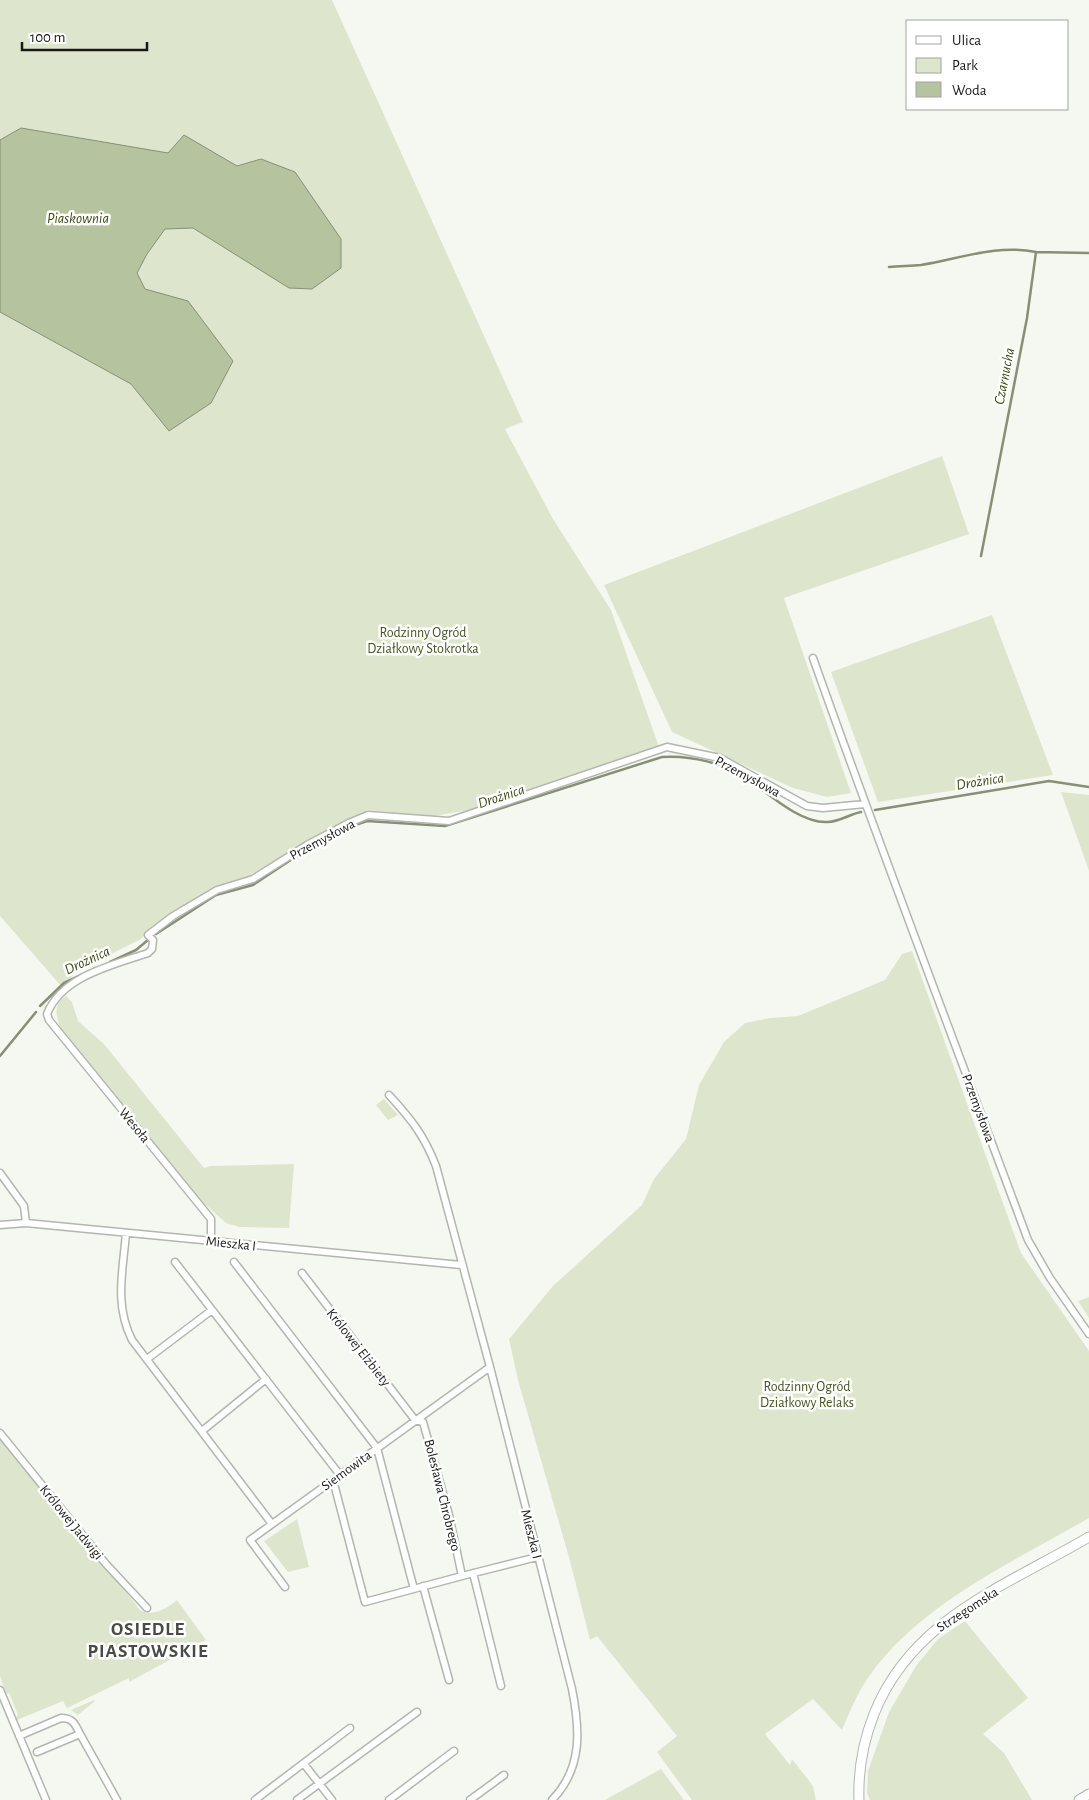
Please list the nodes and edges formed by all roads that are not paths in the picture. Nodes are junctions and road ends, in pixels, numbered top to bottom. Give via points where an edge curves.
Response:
1 (814, 658) dead end
2 (865, 804) junction
3 (47, 1014) joint
4 (389, 1095) dead end
5 (0, 1173) edge
6 (26, 1223) junction
7 (0, 1226) edge
8 (126, 1233) junction
9 (211, 1241) junction
10 (175, 1262) dead end
11 (234, 1262) dead end
12 (461, 1265) junction
13 (302, 1273) dead end
14 (212, 1310) junction
15 (1089, 1334) edge
16 (147, 1359) junction
17 (490, 1368) junction
18 (266, 1380) junction
19 (415, 1420) junction
20 (202, 1431) junction
21 (0, 1433) edge
22 (378, 1448) junction
23 (340, 1475) junction
24 (333, 1480) junction
25 (272, 1524) junction
26 (1089, 1537) edge
27 (537, 1557) junction
28 (473, 1573) junction
29 (462, 1576) junction
30 (423, 1586) junction
31 (285, 1587) dead end
32 (414, 1589) junction
33 (148, 1608) dead end
34 (449, 1680) dead end
35 (501, 1686) dead end
36 (0, 1690) edge
37 (417, 1712) dead end
38 (350, 1728) dead end
39 (80, 1734) junction
40 (19, 1736) junction
41 (454, 1751) dead end
42 (37, 1752) dead end
43 (304, 1764) junction
44 (504, 1775) dead end
45 (319, 1784) junction
46 (1089, 1794) edge
47 (46, 1800) edge
48 (117, 1800) edge
49 (255, 1800) edge
50 (297, 1800) edge
51 (332, 1800) edge
52 (389, 1800) edge
53 (470, 1800) edge
54 (552, 1800) edge
55 (859, 1800) edge
56 (1079, 1800) edge

1 - 2 street
2 - 3 street, Przemysłowa via 839,808 807,806 720,758 667,747 449,821 368,816 349,822 307,845 253,879 217,890 173,916 148,935 153,944 148,953 78,980 56,997
2 - 15 street, Przemysłowa via 1028,1240
3 - 9 street, Wesoła via 54,1027 211,1219
4 - 12 street, Mieszka I via 416,1124 427,1143
5 - 6 street via 24,1206
6 - 7 street, Mieszka I
6 - 8 street, Mieszka I
8 - 9 street, Mieszka I
8 - 16 street via 121,1308 128,1331
9 - 12 street, Mieszka I
10 - 14 street
11 - 22 street
12 - 17 street, Mieszka I
13 - 19 street, Królowej Elżbiety
14 - 16 street
14 - 18 street
16 - 20 street
17 - 19 street, Siemowita
17 - 27 street, Mieszka I
18 - 20 street
18 - 23 street
19 - 22 street, Siemowita
19 - 29 street, Bolesława Chrobrego via 423,1422 425,1427
20 - 25 street
21 - 33 street, Królowej Jadwigi via 106,1564
22 - 23 street, Siemowita
22 - 32 street
23 - 24 street, Siemowita
24 - 25 street, Siemowita
24 - 32 street via 365,1602
25 - 31 street, Siemowita via 250,1540
26 - 55 main road, Strzegomska via 962,1609 928,1634 912,1651 892,1677 871,1723 863,1752
27 - 28 street
27 - 54 street, Mieszka I via 572,1689 578,1730 578,1749 571,1772
28 - 29 street
28 - 35 street
29 - 30 street
30 - 32 street
30 - 34 street
36 - 40 street
37 - 45 street
38 - 43 street
39 - 40 street via 68,1718 61,1718
39 - 42 street
39 - 48 street
40 - 47 street
41 - 52 street
43 - 45 street
43 - 49 street
44 - 53 street
45 - 50 street
45 - 51 street
46 - 56 main road

